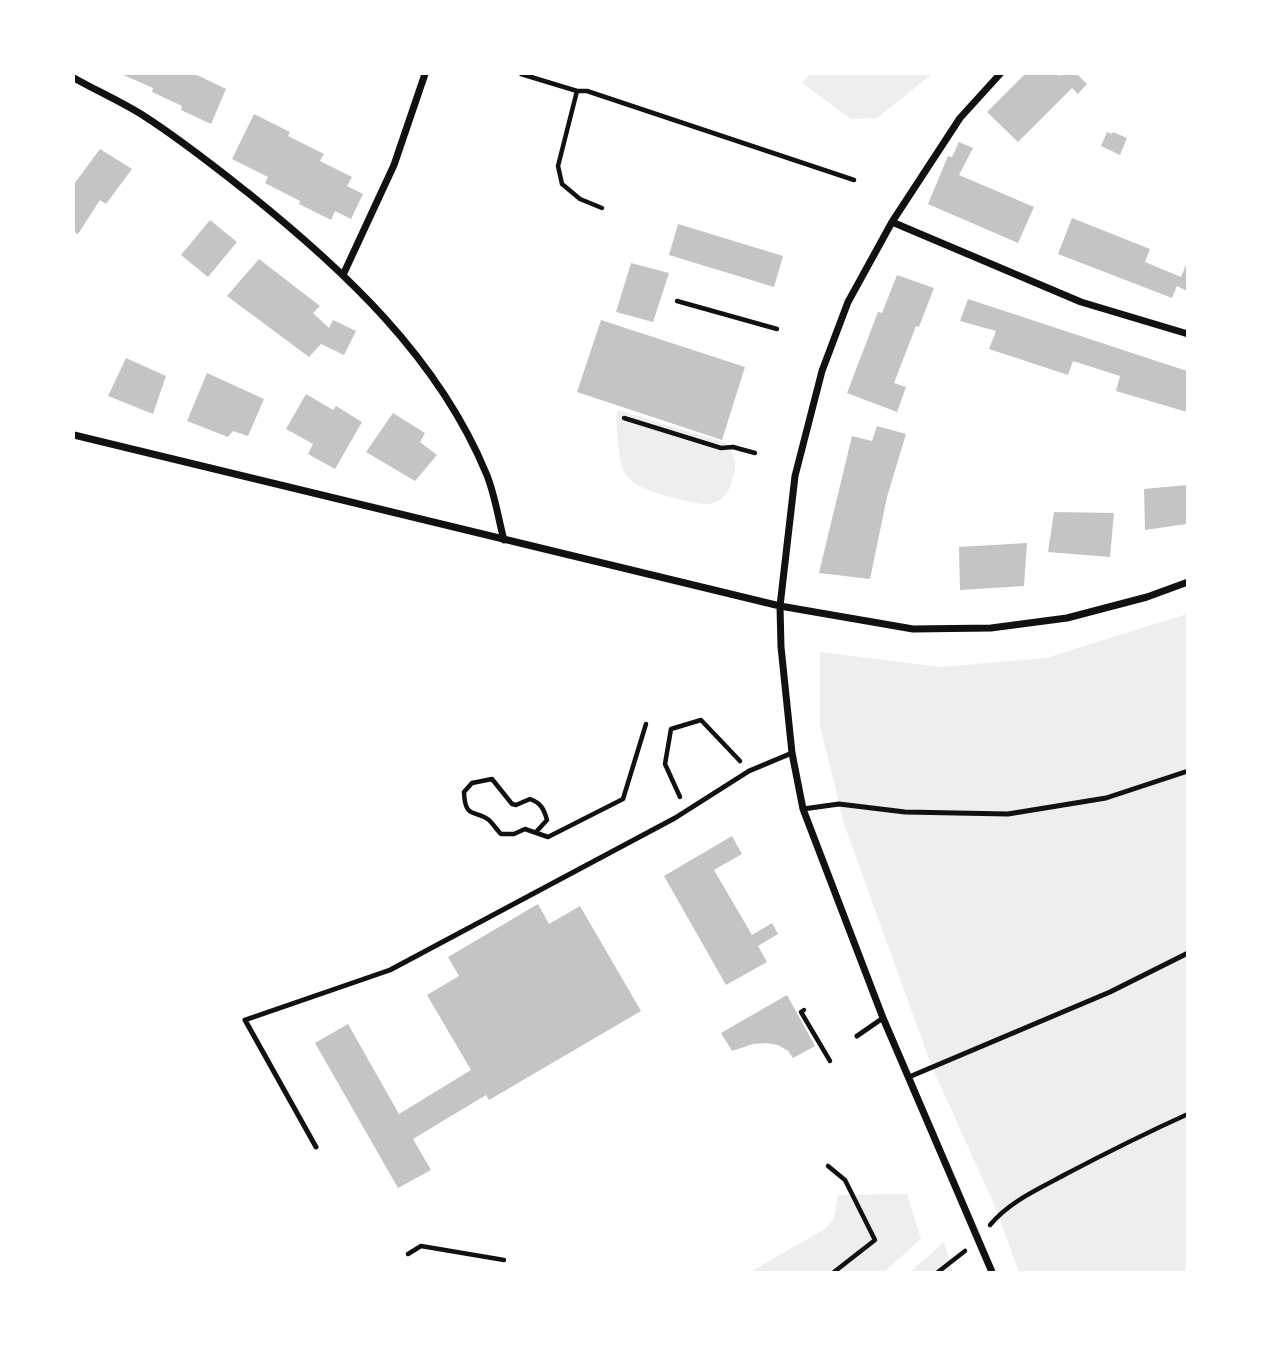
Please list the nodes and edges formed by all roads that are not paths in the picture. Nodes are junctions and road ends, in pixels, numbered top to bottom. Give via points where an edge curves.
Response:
1 (425, 74) edge
2 (1000, 74) edge
3 (74, 78) edge
4 (892, 222) junction
5 (343, 275) junction
6 (1188, 334) edge
7 (74, 435) edge
8 (504, 540) junction
9 (1188, 582) edge
10 (780, 606) junction
11 (792, 753) junction
12 (1188, 771) edge
13 (803, 809) junction
14 (1188, 953) edge
15 (883, 1018) junction
16 (857, 1036) dead end
17 (909, 1077) junction
18 (316, 1147) dead end
19 (992, 1272) edge

1 - 5 street via 394,165
2 - 4 street via 960,118
3 - 5 street via 143,116 211,163
4 - 6 street via 1081,302
4 - 10 street via 848,302 822,371 795,476
5 - 8 street via 405,340 451,405 486,474
7 - 8 street
8 - 10 street
9 - 10 street via 1067,618 991,628 913,629
10 - 11 street
11 - 13 street
11 - 18 lane via 749,771 686,811 390,970 245,1020
12 - 13 lane via 1106,798 1008,814 905,812 839,804
13 - 15 street
14 - 17 lane via 1110,992
15 - 16 lane
15 - 17 street
17 - 19 street

